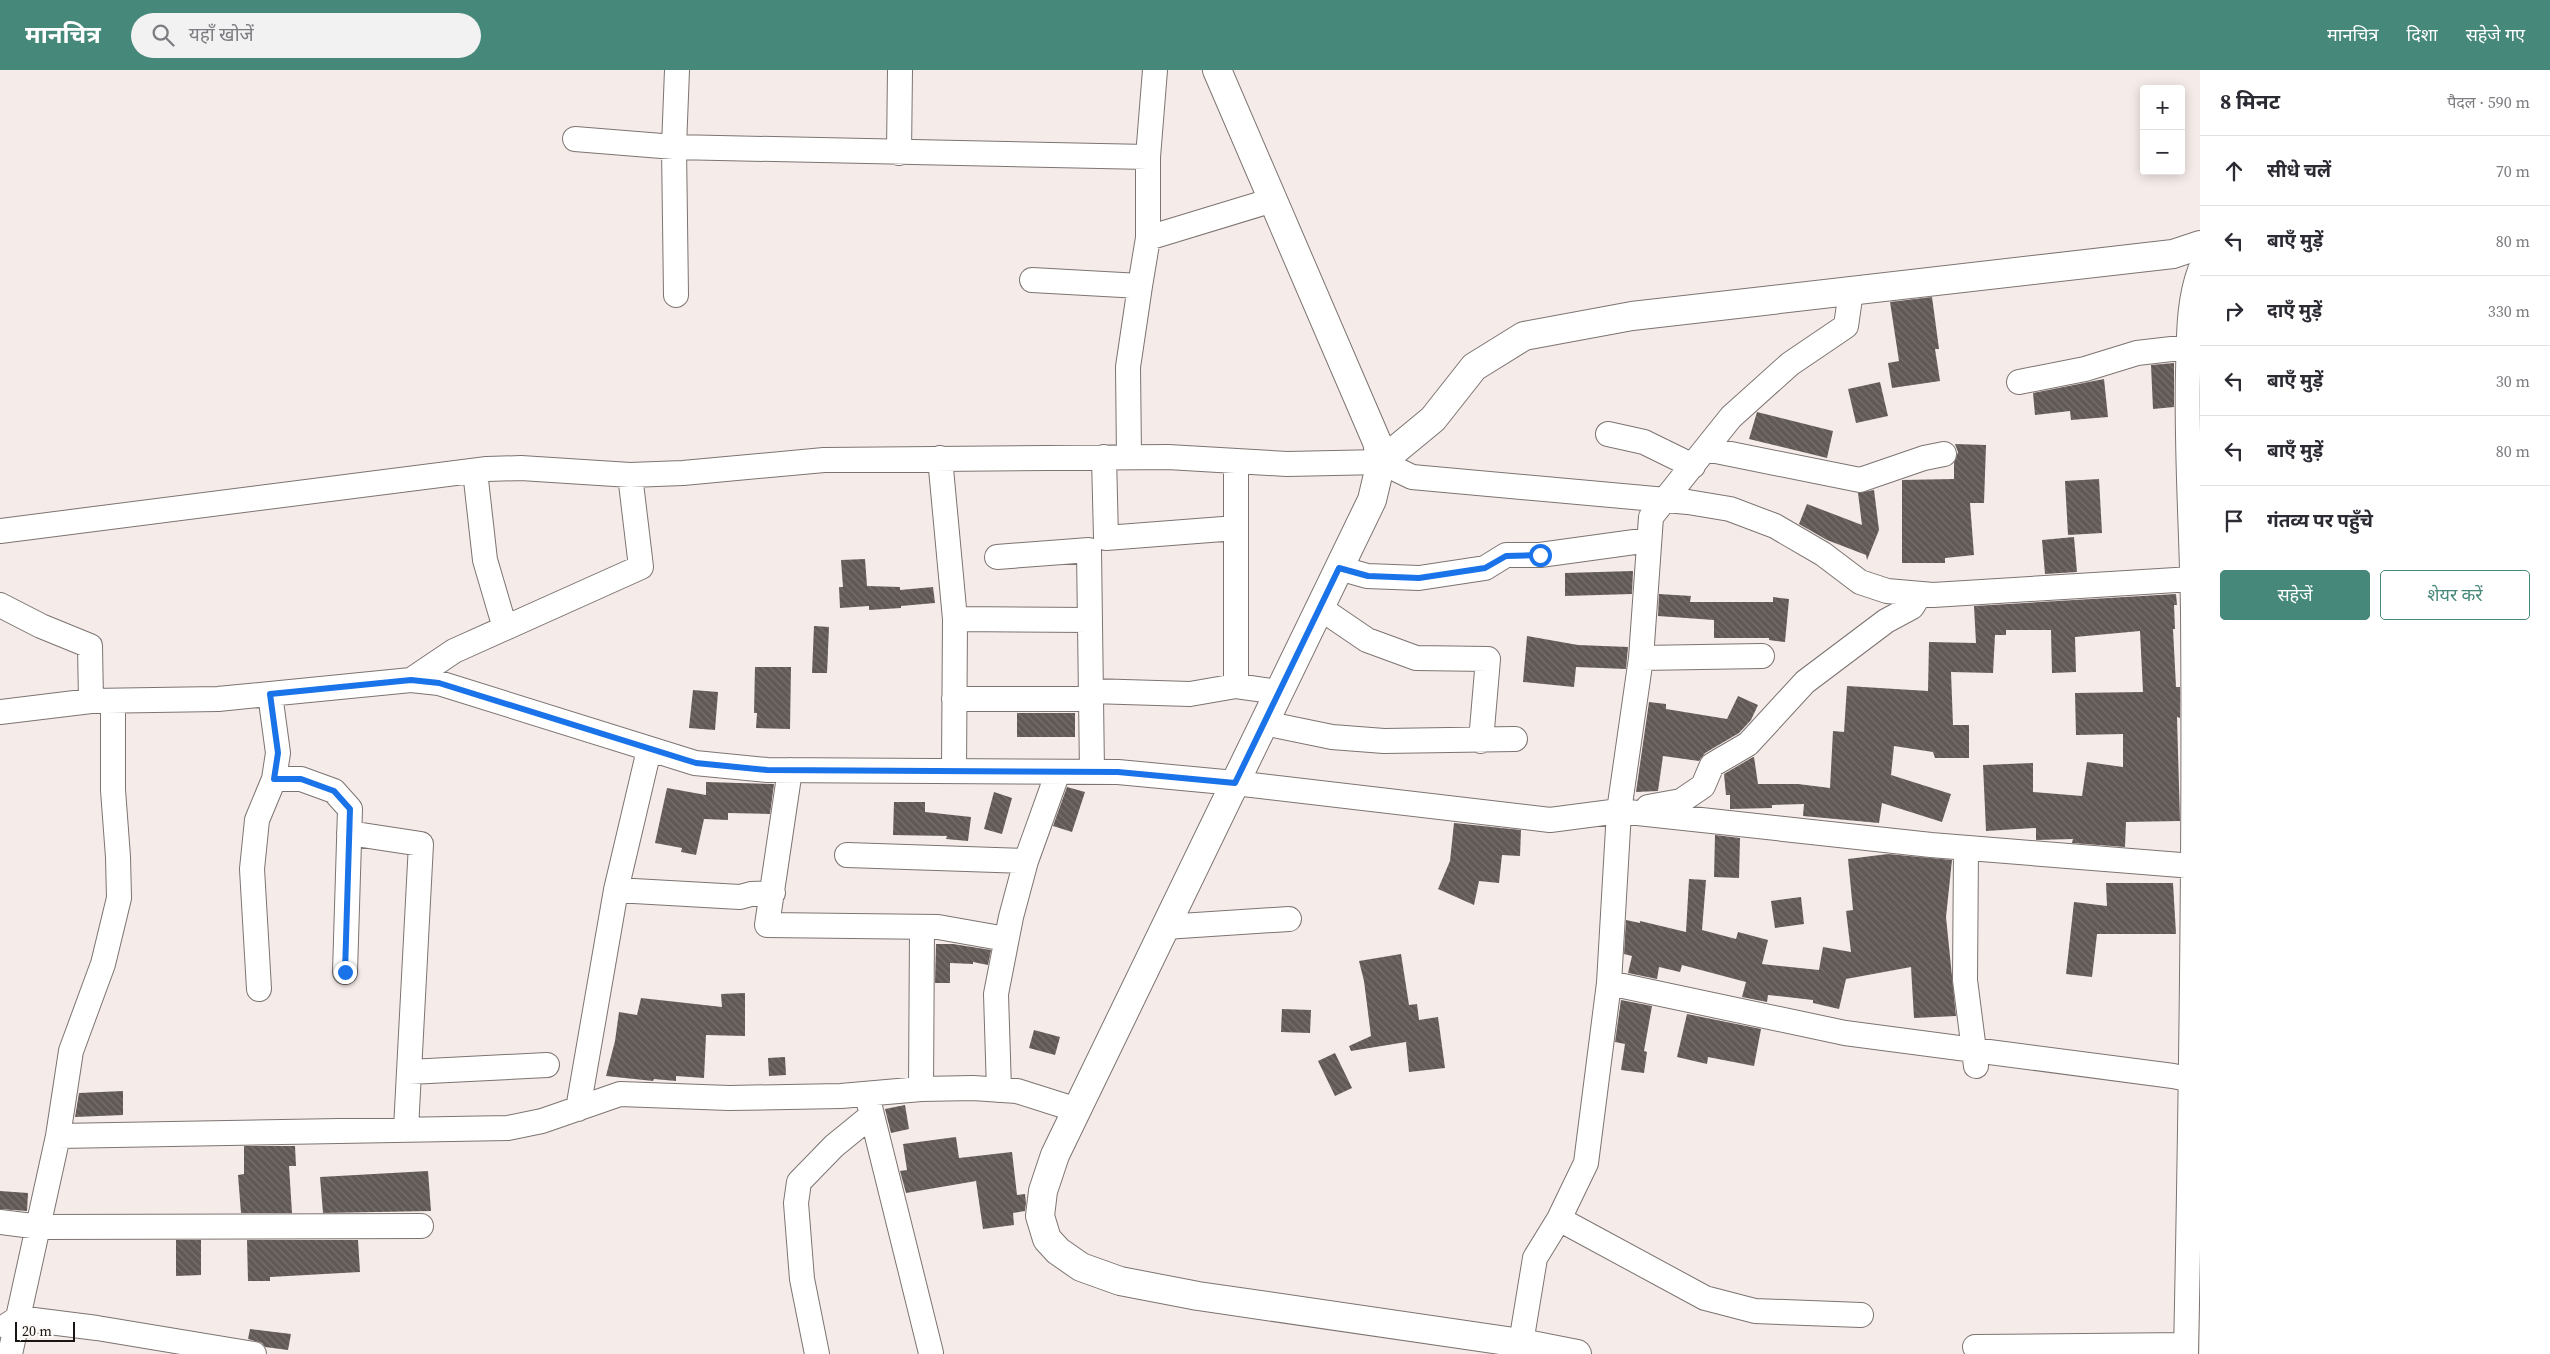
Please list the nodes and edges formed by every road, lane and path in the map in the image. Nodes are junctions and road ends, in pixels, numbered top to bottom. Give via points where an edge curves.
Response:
1 (677, 70) edge
2 (900, 70) edge
3 (1155, 70) edge
4 (1217, 70) edge
5 (575, 139) dead end
6 (674, 147) junction
7 (899, 153) junction
8 (1148, 157) junction
9 (1273, 200) junction
10 (1148, 238) junction
11 (2200, 245) edge
12 (2200, 270) edge
13 (1032, 280) dead end
14 (1140, 286) junction
15 (1851, 291) junction
16 (676, 296) dead end
17 (2189, 347) junction
18 (2019, 382) dead end
19 (1608, 434) dead end
20 (1944, 454) dead end
21 (1104, 457) junction
22 (1129, 457) junction
23 (940, 458) junction
24 (1700, 458) junction
25 (1236, 461) junction
26 (1381, 462) junction
27 (476, 471) junction
28 (630, 475) junction
29 (1666, 500) junction
30 (1236, 528) junction
31 (0, 531) edge
32 (1649, 540) junction
33 (997, 557) dead end
34 (1339, 568) junction
35 (2192, 579) junction
36 (1920, 594) junction
37 (0, 605) edge
38 (1320, 608) junction
39 (955, 618) junction
40 (1090, 620) junction
41 (505, 628) junction
42 (1762, 656) dead end
43 (1641, 658) junction
44 (411, 680) junction
45 (2197, 683) edge
46 (1236, 686) junction
47 (1279, 692) junction
48 (270, 694) junction
49 (1091, 695) junction
50 (954, 699) junction
51 (102, 701) junction
52 (0, 712) edge
53 (1264, 723) junction
54 (1515, 739) dead end
55 (1481, 740) junction
56 (649, 750) junction
57 (790, 770) junction
58 (954, 771) junction
59 (1058, 772) junction
60 (1092, 772) junction
61 (274, 779) junction
62 (1235, 783) junction
63 (1619, 812) junction
64 (349, 833) junction
65 (1966, 848) junction
66 (847, 855) dead end
67 (1026, 862) junction
68 (2193, 866) junction
69 (616, 890) junction
70 (772, 893) junction
71 (1289, 919) dead end
72 (1165, 927) junction
73 (922, 928) junction
74 (1006, 939) junction
75 (345, 972) dead end
76 (1609, 983) junction
77 (258, 989) dead end
78 (2197, 1006) edge
79 (1975, 1059) junction
80 (546, 1065) dead end
81 (409, 1072) junction
82 (2192, 1080) junction
83 (921, 1089) junction
84 (999, 1090) junction
85 (869, 1104) junction
86 (578, 1109) junction
87 (1076, 1110) junction
88 (2196, 1111) edge
89 (406, 1129) junction
90 (58, 1136) junction
91 (1559, 1219) junction
92 (0, 1222) edge
93 (421, 1226) dead end
94 (40, 1227) junction
95 (1862, 1315) dead end
96 (9, 1324) edge
97 (1521, 1343) junction
98 (1975, 1347) dead end
99 (2186, 1350) edge
100 (10, 1354) edge
101 (254, 1354) edge
102 (817, 1354) edge
103 (931, 1354) edge
104 (1577, 1354) edge

1 - 6 street
2 - 7 street
3 - 8 street
4 - 9 main road
5 - 6 street
6 - 7 street
6 - 16 street
7 - 8 street
8 - 10 street
9 - 10 street
9 - 26 main road via 1377,442
10 - 14 street
11 - 15 main road via 2173,254
12 - 17 street via 2194,285
13 - 14 street
14 - 22 street via 1128,367
15 - 24 street via 1846,326 1790,364 1732,417
15 - 26 main road via 1632,316 1524,336 1474,367 1433,419
17 - 18 street via 2137,353 2085,369
17 - 35 street via 2187,407
19 - 24 street
20 - 24 street via 1860,480
21 - 22 street
21 - 23 street
21 - 30 street via 1106,538
22 - 25 street
23 - 28 street via 824,460
23 - 39 street
24 - 29 street
25 - 26 street via 1287,464
25 - 30 street
26 - 29 street via 1412,477
26 - 34 main road via 1372,500
27 - 28 street via 521,468
27 - 31 street
27 - 41 street via 485,560
28 - 41 street via 641,567
29 - 32 street via 1651,517
29 - 36 street via 1730,509 1774,526 1823,554 1860,582 1887,591
30 - 46 street
32 - 34 street via 1540,555 1506,556 1485,568 1419,578 1368,576
32 - 43 street
33 - 40 street via 1089,550
34 - 38 main road
35 - 36 street
35 - 45 street
36 - 63 street via 1912,606 1886,621 1805,682 1748,744 1712,765 1703,786 1681,801
37 - 51 street via 90,646
38 - 47 main road
38 - 55 street via 1367,640 1416,658 1488,659
39 - 40 street
39 - 50 street
40 - 49 street
41 - 44 street via 454,651
42 - 43 street
43 - 63 street
44 - 48 street
44 - 56 street via 439,683
45 - 68 street
46 - 47 street
46 - 49 street via 1190,694
47 - 53 main road
48 - 51 street via 218,699
48 - 61 street via 278,753
49 - 50 street
49 - 60 street
50 - 58 street
51 - 52 street
51 - 90 street via 113,790 118,898 103,964 71,1052
53 - 55 street via 1332,737 1384,741
53 - 62 main road
54 - 55 street
56 - 57 street via 696,763
56 - 69 street
57 - 58 street
57 - 70 street
58 - 59 street
59 - 60 street
59 - 67 street
60 - 62 street
61 - 64 street via 301,779 334,791 350,809
61 - 77 street via 258,820 252,869
62 - 63 street via 1550,820
62 - 72 main road
63 - 65 street
63 - 76 street
64 - 75 street
64 - 81 street via 421,844
65 - 68 street
65 - 79 street via 1965,980
66 - 67 street
67 - 74 street
68 - 78 street
69 - 70 street via 740,897
69 - 86 street
70 - 73 street via 767,925
71 - 72 street
72 - 87 main road
73 - 74 street via 938,927
73 - 83 street
74 - 84 street via 996,994
76 - 79 street
76 - 91 street via 1586,1163
78 - 82 street
79 - 82 street
80 - 81 street
81 - 89 street
82 - 88 street
83 - 84 street
83 - 85 street
84 - 87 street via 1017,1091
85 - 86 street via 620,1094
85 - 102 street via 800,1182 796,1203 802,1280
85 - 103 street
86 - 89 street via 508,1128
87 - 97 main road via 1052,1164 1043,1191 1040,1216 1047,1239 1080,1267 1120,1281 1198,1296
88 - 99 street
89 - 90 street
90 - 94 street
91 - 95 street via 1705,1298 1755,1311
91 - 97 street via 1535,1258
92 - 94 street
93 - 94 street
94 - 96 street
96 - 100 street
96 - 101 street via 98,1328
97 - 104 main road
98 - 99 street

